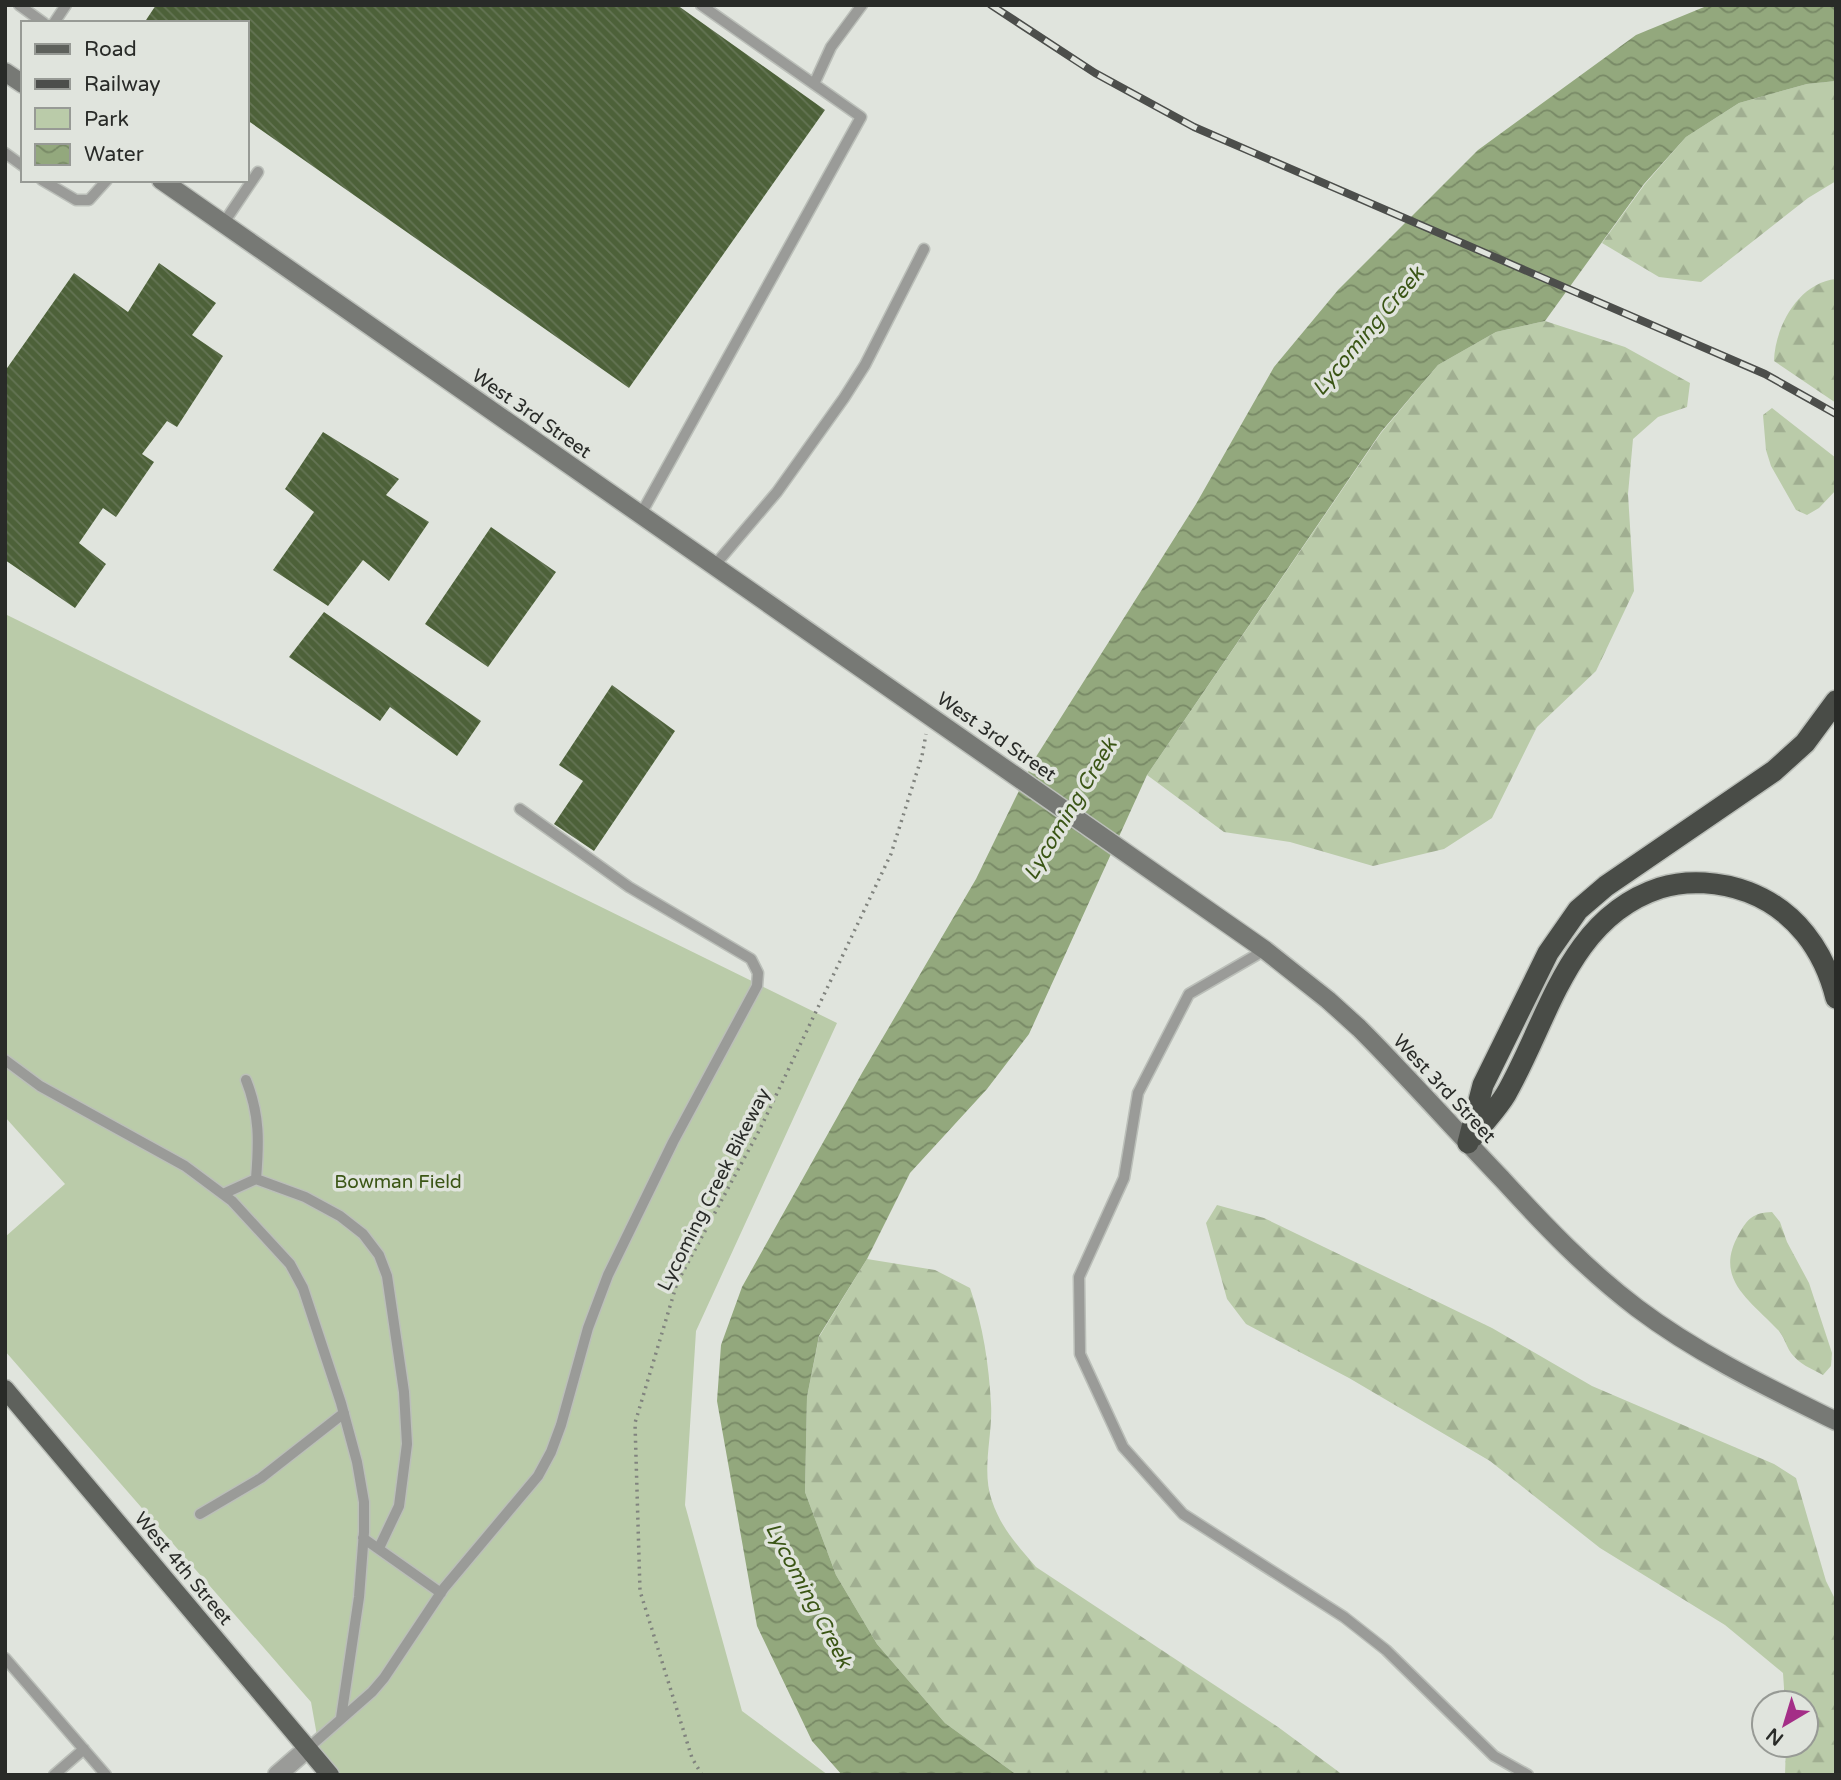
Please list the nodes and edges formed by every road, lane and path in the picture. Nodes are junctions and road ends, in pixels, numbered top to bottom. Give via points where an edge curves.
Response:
1 (19, 5) edge
2 (66, 5) edge
3 (701, 5) edge
4 (862, 5) edge
5 (41, 21) edge
6 (55, 21) edge
7 (814, 84) junction
8 (5, 153) edge
9 (21, 165) edge
10 (258, 172) dead end
11 (45, 182) edge
12 (105, 182) edge
13 (164, 182) edge
14 (223, 224) junction
15 (924, 249) dead end
16 (641, 514) junction
17 (715, 565) junction
18 (1836, 701) edge
19 (929, 714) junction
20 (520, 809) dead end
21 (1265, 950) junction
22 (1836, 998) edge
23 (5, 1060) edge
24 (246, 1080) dead end
25 (1468, 1143) junction
26 (256, 1179) junction
27 (223, 1194) junction
28 (5, 1389) edge
29 (344, 1413) junction
30 (1836, 1421) edge
31 (200, 1514) dead end
32 (363, 1538) junction
33 (379, 1548) junction
34 (441, 1593) junction
35 (5, 1658) edge
36 (341, 1719) junction
37 (84, 1749) junction
38 (318, 1765) edge
39 (54, 1775) edge
40 (106, 1775) edge
41 (277, 1775) edge
42 (702, 1775) edge
43 (1528, 1775) edge

1 - 5 lane
2 - 6 lane
3 - 7 lane
4 - 7 lane via 831,47
7 - 16 lane via 861,117
8 - 9 lane
10 - 14 lane
11 - 12 lane via 76,200 89,200
13 - 14 main road, West 3rd Street
14 - 16 main road, West 3rd Street
15 - 17 lane via 866,365 777,492
16 - 17 main road, West 3rd Street
17 - 19 main road, West 3rd Street
18 - 25 highway via 1805,743 1774,771 1606,886 1567,923 1483,1085
19 - 21 main road, West 3rd Street
19 - 42 path, Lycoming Creek Bikeway via 922,756 891,854 761,1129 677,1283 635,1423 640,1591 692,1758
20 - 34 lane via 629,887 751,959 758,973 757,986 608,1275 551,1452 538,1476
21 - 25 main road, West 3rd Street via 1359,1028
21 - 43 lane via 1189,994 1138,1093 1124,1178 1079,1277 1080,1353 1123,1447 1183,1514 1345,1617 1386,1650 1494,1756
22 - 25 highway via 1811,940 1766,900 1719,884 1683,883 1651,891 1620,906 1586,938 1505,1096
23 - 27 lane via 40,1086 185,1166
24 - 26 lane via 256,1104
25 - 30 main road, West 3rd Street via 1558,1239 1637,1308 1716,1359
26 - 27 lane
26 - 33 lane via 340,1216 363,1234 387,1276 407,1444 399,1506
27 - 29 lane via 290,1264 303,1288
28 - 38 main road, West 4th Street
29 - 31 lane via 261,1478
29 - 32 lane via 364,1502
32 - 33 lane
32 - 36 lane
33 - 34 lane
34 - 36 lane via 384,1678
35 - 37 lane
36 - 38 lane
37 - 39 lane
37 - 40 lane
38 - 41 street

